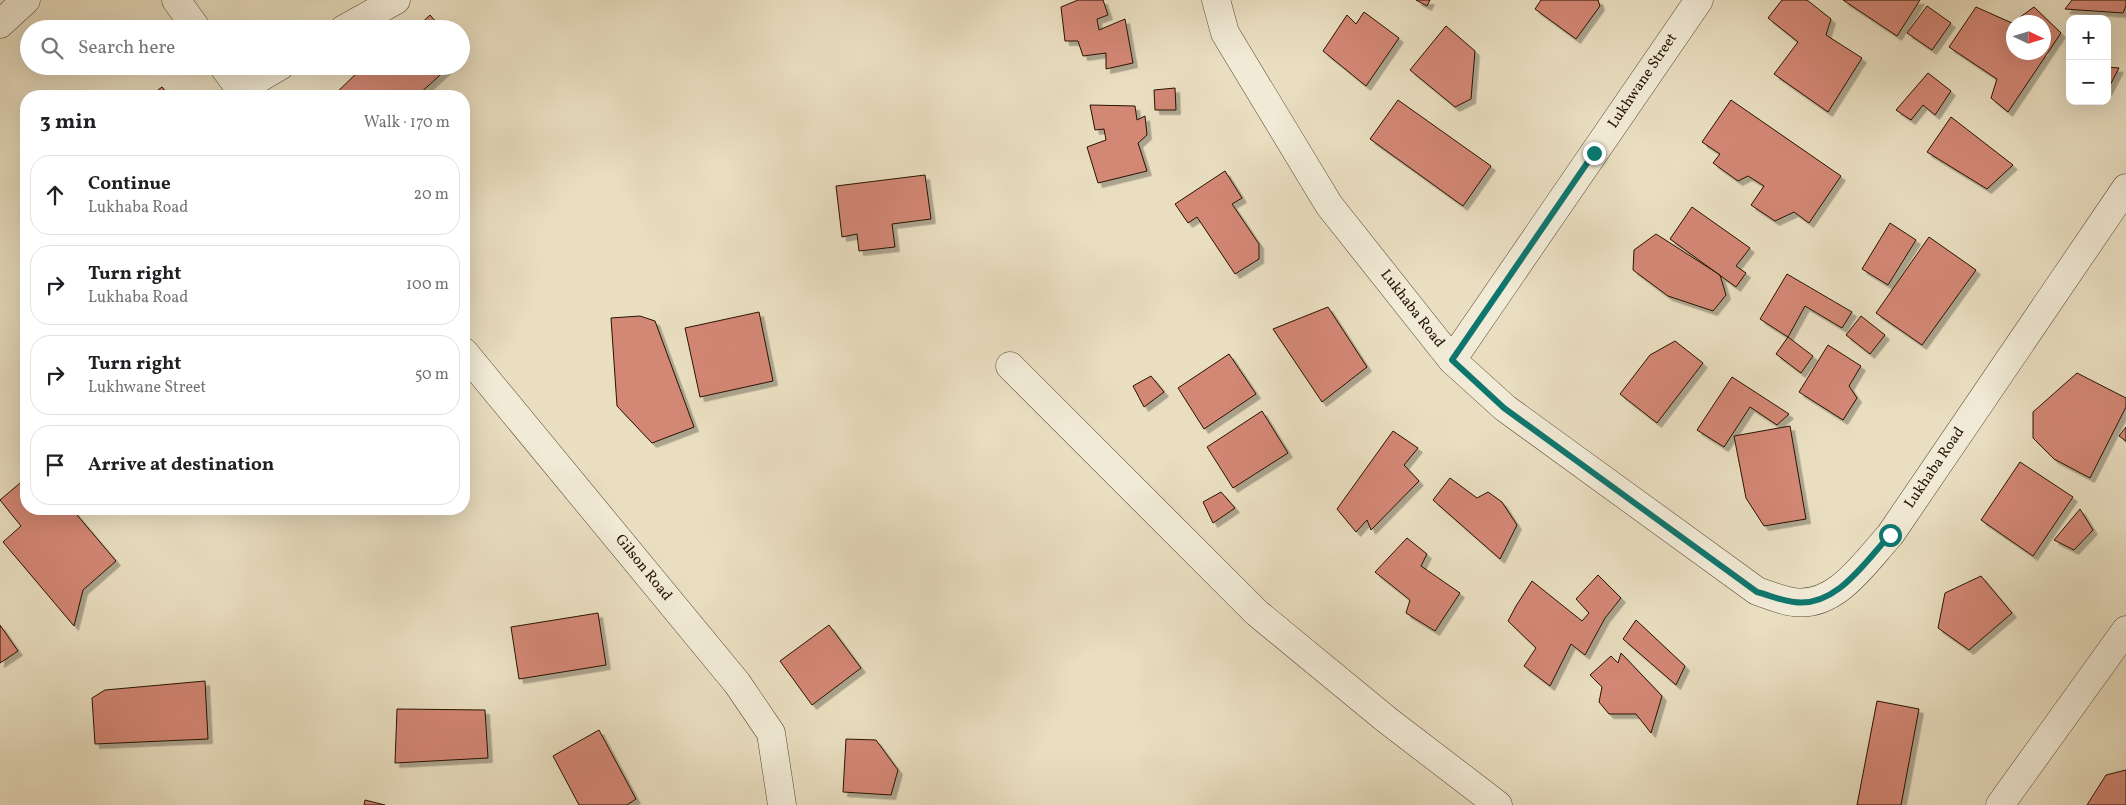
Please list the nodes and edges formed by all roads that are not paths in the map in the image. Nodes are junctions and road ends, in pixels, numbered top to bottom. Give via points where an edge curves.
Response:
1 (26, 0) edge
2 (176, 0) edge
3 (396, 0) edge
4 (1216, 0) edge
5 (1699, 0) edge
6 (190, 20) edge
7 (360, 20) edge
8 (0, 24) edge
9 (229, 75) edge
10 (267, 75) edge
11 (240, 90) edge
12 (246, 90) edge
13 (2126, 188) edge
14 (470, 359) edge
15 (1452, 360) junction
16 (1010, 366) dead end
17 (2126, 630) edge
18 (782, 805) edge
19 (1498, 805) edge
20 (2000, 805) edge

1 - 8 street
2 - 6 street
3 - 7 street
4 - 15 street, Lukhaba Road via 1225,33 1329,205
5 - 15 street, Lukhwane Street
9 - 11 street
10 - 12 street
13 - 15 street, Lukhaba Road via 1890,535 1843,586 1818,601 1794,602 1757,592 1504,408
14 - 18 street, Gilson Road via 737,683 771,733
16 - 19 street via 1258,613 1387,720
17 - 20 street

